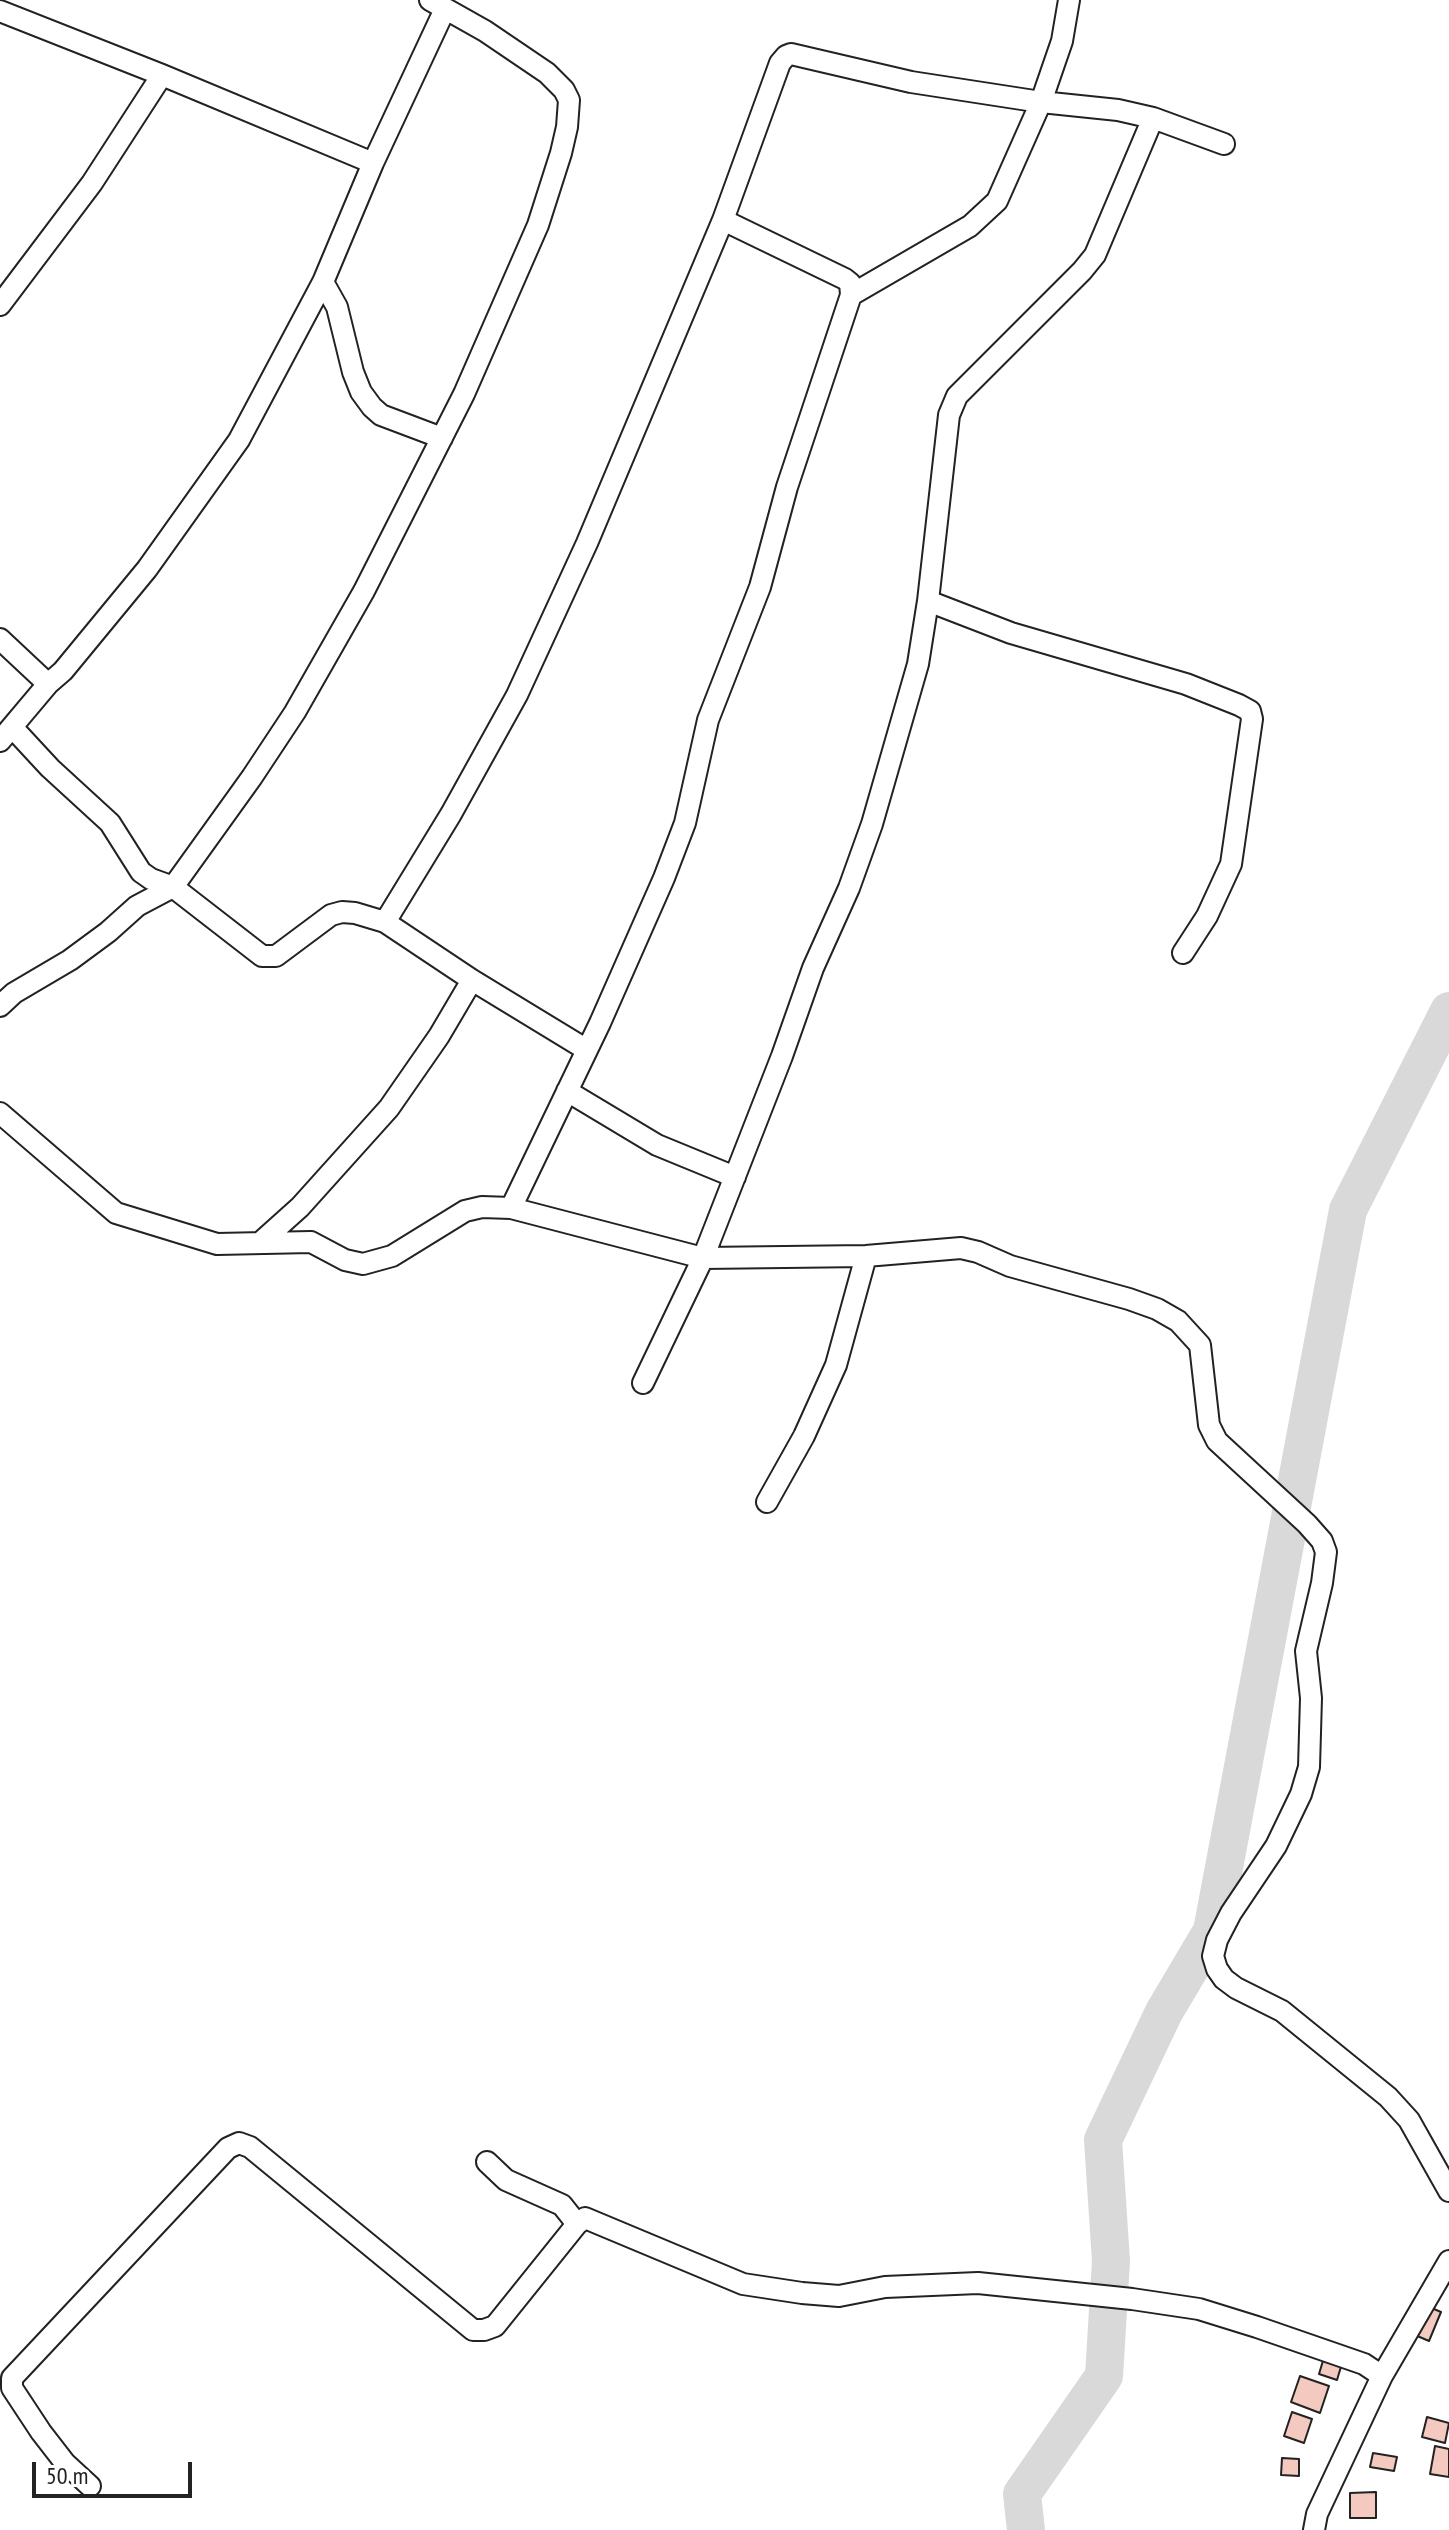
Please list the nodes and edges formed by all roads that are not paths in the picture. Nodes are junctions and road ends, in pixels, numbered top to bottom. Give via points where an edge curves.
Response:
1 (1069, 0) edge
2 (437, 4) edge
3 (2, 17) edge
4 (162, 75) junction
5 (1041, 102) junction
6 (1153, 118) junction
7 (1224, 144) dead end
8 (373, 163) junction
9 (723, 220) junction
10 (323, 282) junction
11 (851, 295) junction
12 (0, 305) edge
13 (442, 438) junction
14 (928, 601) junction
15 (0, 639) edge
16 (48, 684) junction
17 (6, 734) edge
18 (173, 887) junction
19 (385, 922) junction
20 (1183, 953) dead end
21 (472, 980) junction
22 (0, 1006) edge
23 (587, 1050) junction
24 (567, 1091) junction
25 (0, 1113) edge
26 (735, 1177) junction
27 (511, 1208) junction
28 (261, 1242) junction
29 (866, 1256) junction
30 (703, 1258) junction
31 (643, 1383) dead end
32 (767, 1502) dead end
33 (487, 2162) dead end
34 (1449, 2191) edge
35 (577, 2224) junction
36 (1449, 2261) edge
37 (1382, 2376) junction
38 (90, 2486) dead end
39 (1314, 2530) edge

1 - 5 street via 1062,41
2 - 8 street
2 - 13 street via 547,73 569,100 561,153 538,225
3 - 4 street
4 - 8 street
4 - 12 street via 92,183
5 - 6 street
5 - 9 street via 911,82 791,54 780,63
5 - 11 street via 997,201 970,226
6 - 7 street
6 - 14 street via 1095,255 957,396 949,415
8 - 10 street
9 - 11 street via 845,279
9 - 19 street via 517,695
10 - 13 street via 337,307 353,372 372,407
10 - 16 street via 239,440 147,569
11 - 23 street via 760,587 708,720 685,823
13 - 18 street via 295,712
14 - 20 street via 1011,633 1186,684 1250,711 1231,864
14 - 26 street via 918,664 872,824
15 - 16 street
16 - 17 street
17 - 18 street via 31,749 110,823 141,872
18 - 19 street via 265,957 276,956 331,915 355,913
18 - 22 street via 137,906 83,951
19 - 21 street
21 - 23 street
21 - 28 street via 389,1108 300,1207
23 - 24 street
24 - 26 street via 657,1145
24 - 27 street
25 - 28 street via 116,1213 217,1244
26 - 30 street
27 - 28 street via 465,1211 392,1256 363,1264 311,1242
27 - 30 street
29 - 30 street
29 - 32 street via 836,1365
29 - 34 street via 961,1248 978,1252 1157,1309 1178,1321 1200,1345 1209,1425 1217,1441 1307,1524 1326,1552 1306,1651 1309,1767 1276,1846 1231,1913 1213,1956 1224,1979 1282,2011 1388,2097 1409,2120
30 - 31 street
33 - 35 street via 506,2180 562,2205
35 - 37 street via 585,2218 743,2284 802,2293 839,2296 885,2287 978,2283 1199,2309 1321,2348
35 - 38 street via 495,2326 473,2330 250,2147 239,2143 228,2148 12,2378 12,2388 41,2432
36 - 37 street
37 - 39 street

